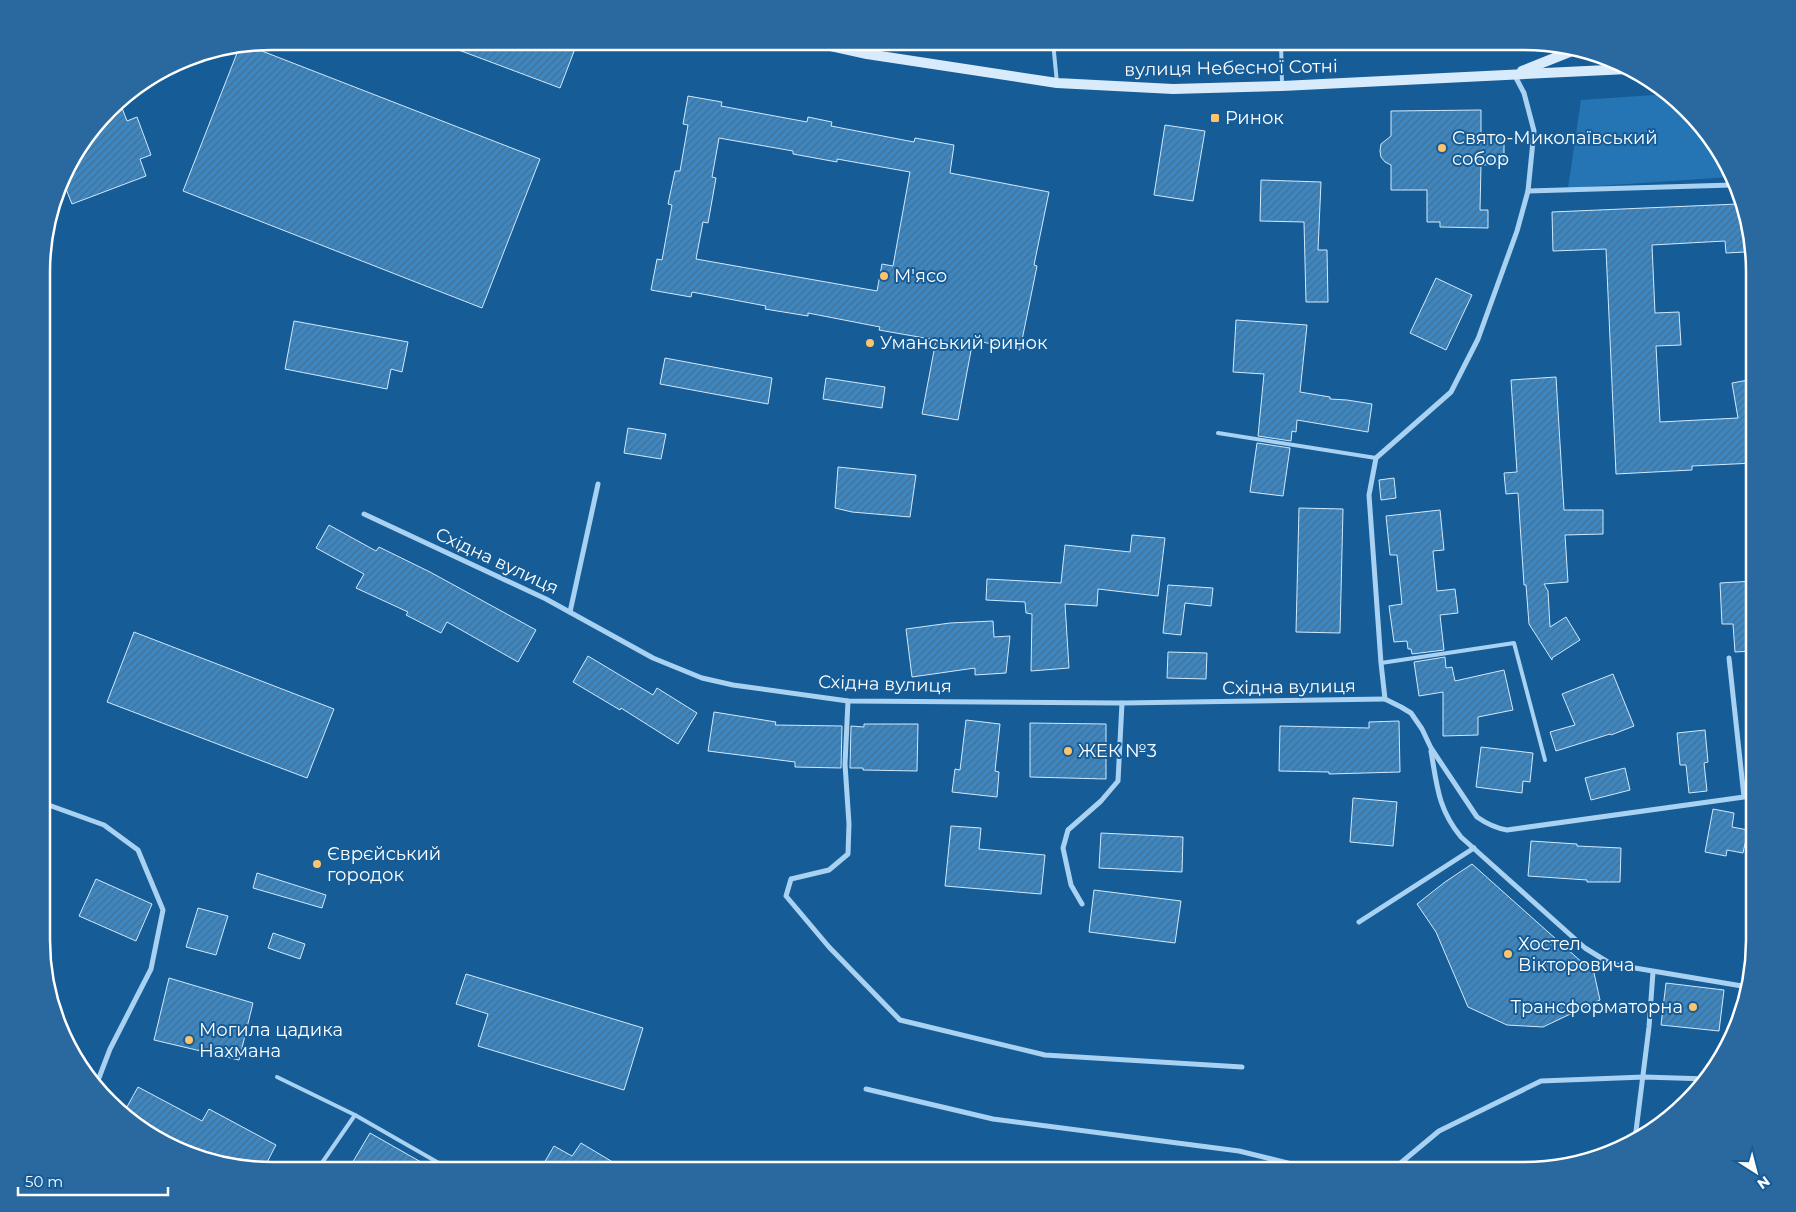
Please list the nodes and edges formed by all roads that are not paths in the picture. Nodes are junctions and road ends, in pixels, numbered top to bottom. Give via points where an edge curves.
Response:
1 (847, 50) edge
2 (1054, 50) edge
3 (1281, 50) edge
4 (1565, 54) edge
5 (1615, 70) edge
6 (1514, 74) junction
7 (1057, 83) junction
8 (1282, 86) junction
9 (1728, 185) edge
10 (1528, 192) junction
11 (1218, 433) dead end
12 (1376, 458) junction
13 (598, 484) dead end
14 (364, 514) dead end
15 (570, 612) junction
16 (1729, 658) dead end
17 (1381, 663) junction
18 (1385, 699) junction
19 (848, 701) junction
20 (1122, 703) junction
21 (1431, 748) junction
22 (1545, 760) dead end
23 (50, 806) edge
24 (1474, 848) junction
25 (1082, 904) dead end
26 (1359, 922) dead end
27 (1653, 972) junction
28 (1741, 986) edge
29 (1242, 1067) dead end
30 (277, 1077) dead end
31 (1644, 1077) junction
32 (99, 1078) edge
33 (1697, 1079) edge
34 (866, 1089) dead end
35 (355, 1115) junction
36 (1636, 1131) edge
37 (323, 1162) edge
38 (437, 1162) edge
39 (1284, 1162) edge
40 (1402, 1162) edge

1 - 7 main road, вулиця Небесної Сотні
2 - 7 lane
3 - 8 lane
4 - 6 main road
5 - 6 main road, вулиця Небесної Сотні
6 - 8 main road, вулиця Небесної Сотні
6 - 10 street via 1524,94 1534,130
7 - 8 main road, вулиця Небесної Сотні via 1173,89
9 - 10 street
10 - 12 street via 1478,339 1450,392
11 - 12 lane
12 - 17 street via 1369,495
13 - 15 street
14 - 15 street, Східна вулиця
15 - 19 street, Східна вулиця via 653,658 702,678
16 - 21 street via 1744,797 1507,830 1486,824 1477,816
17 - 18 street
17 - 22 lane via 1514,643
18 - 20 street, Східна вулиця
18 - 21 street via 1410,713
19 - 20 street, Східна вулиця
19 - 29 street via 845,764 848,854 829,870 791,879 786,896 829,947 900,1020 1046,1055
20 - 25 street via 1118,781 1102,801 1068,830 1063,848 1071,885
21 - 24 street via 1445,815 1461,837
23 - 32 street via 104,825 138,850 163,910 151,969 110,1049
24 - 26 street
24 - 27 street via 1585,948 1611,964
27 - 28 street
27 - 31 street
30 - 35 lane
31 - 33 street
31 - 36 street
31 - 40 street via 1541,1081 1439,1131
34 - 39 street via 993,1119 1239,1151
35 - 37 lane
35 - 38 lane

